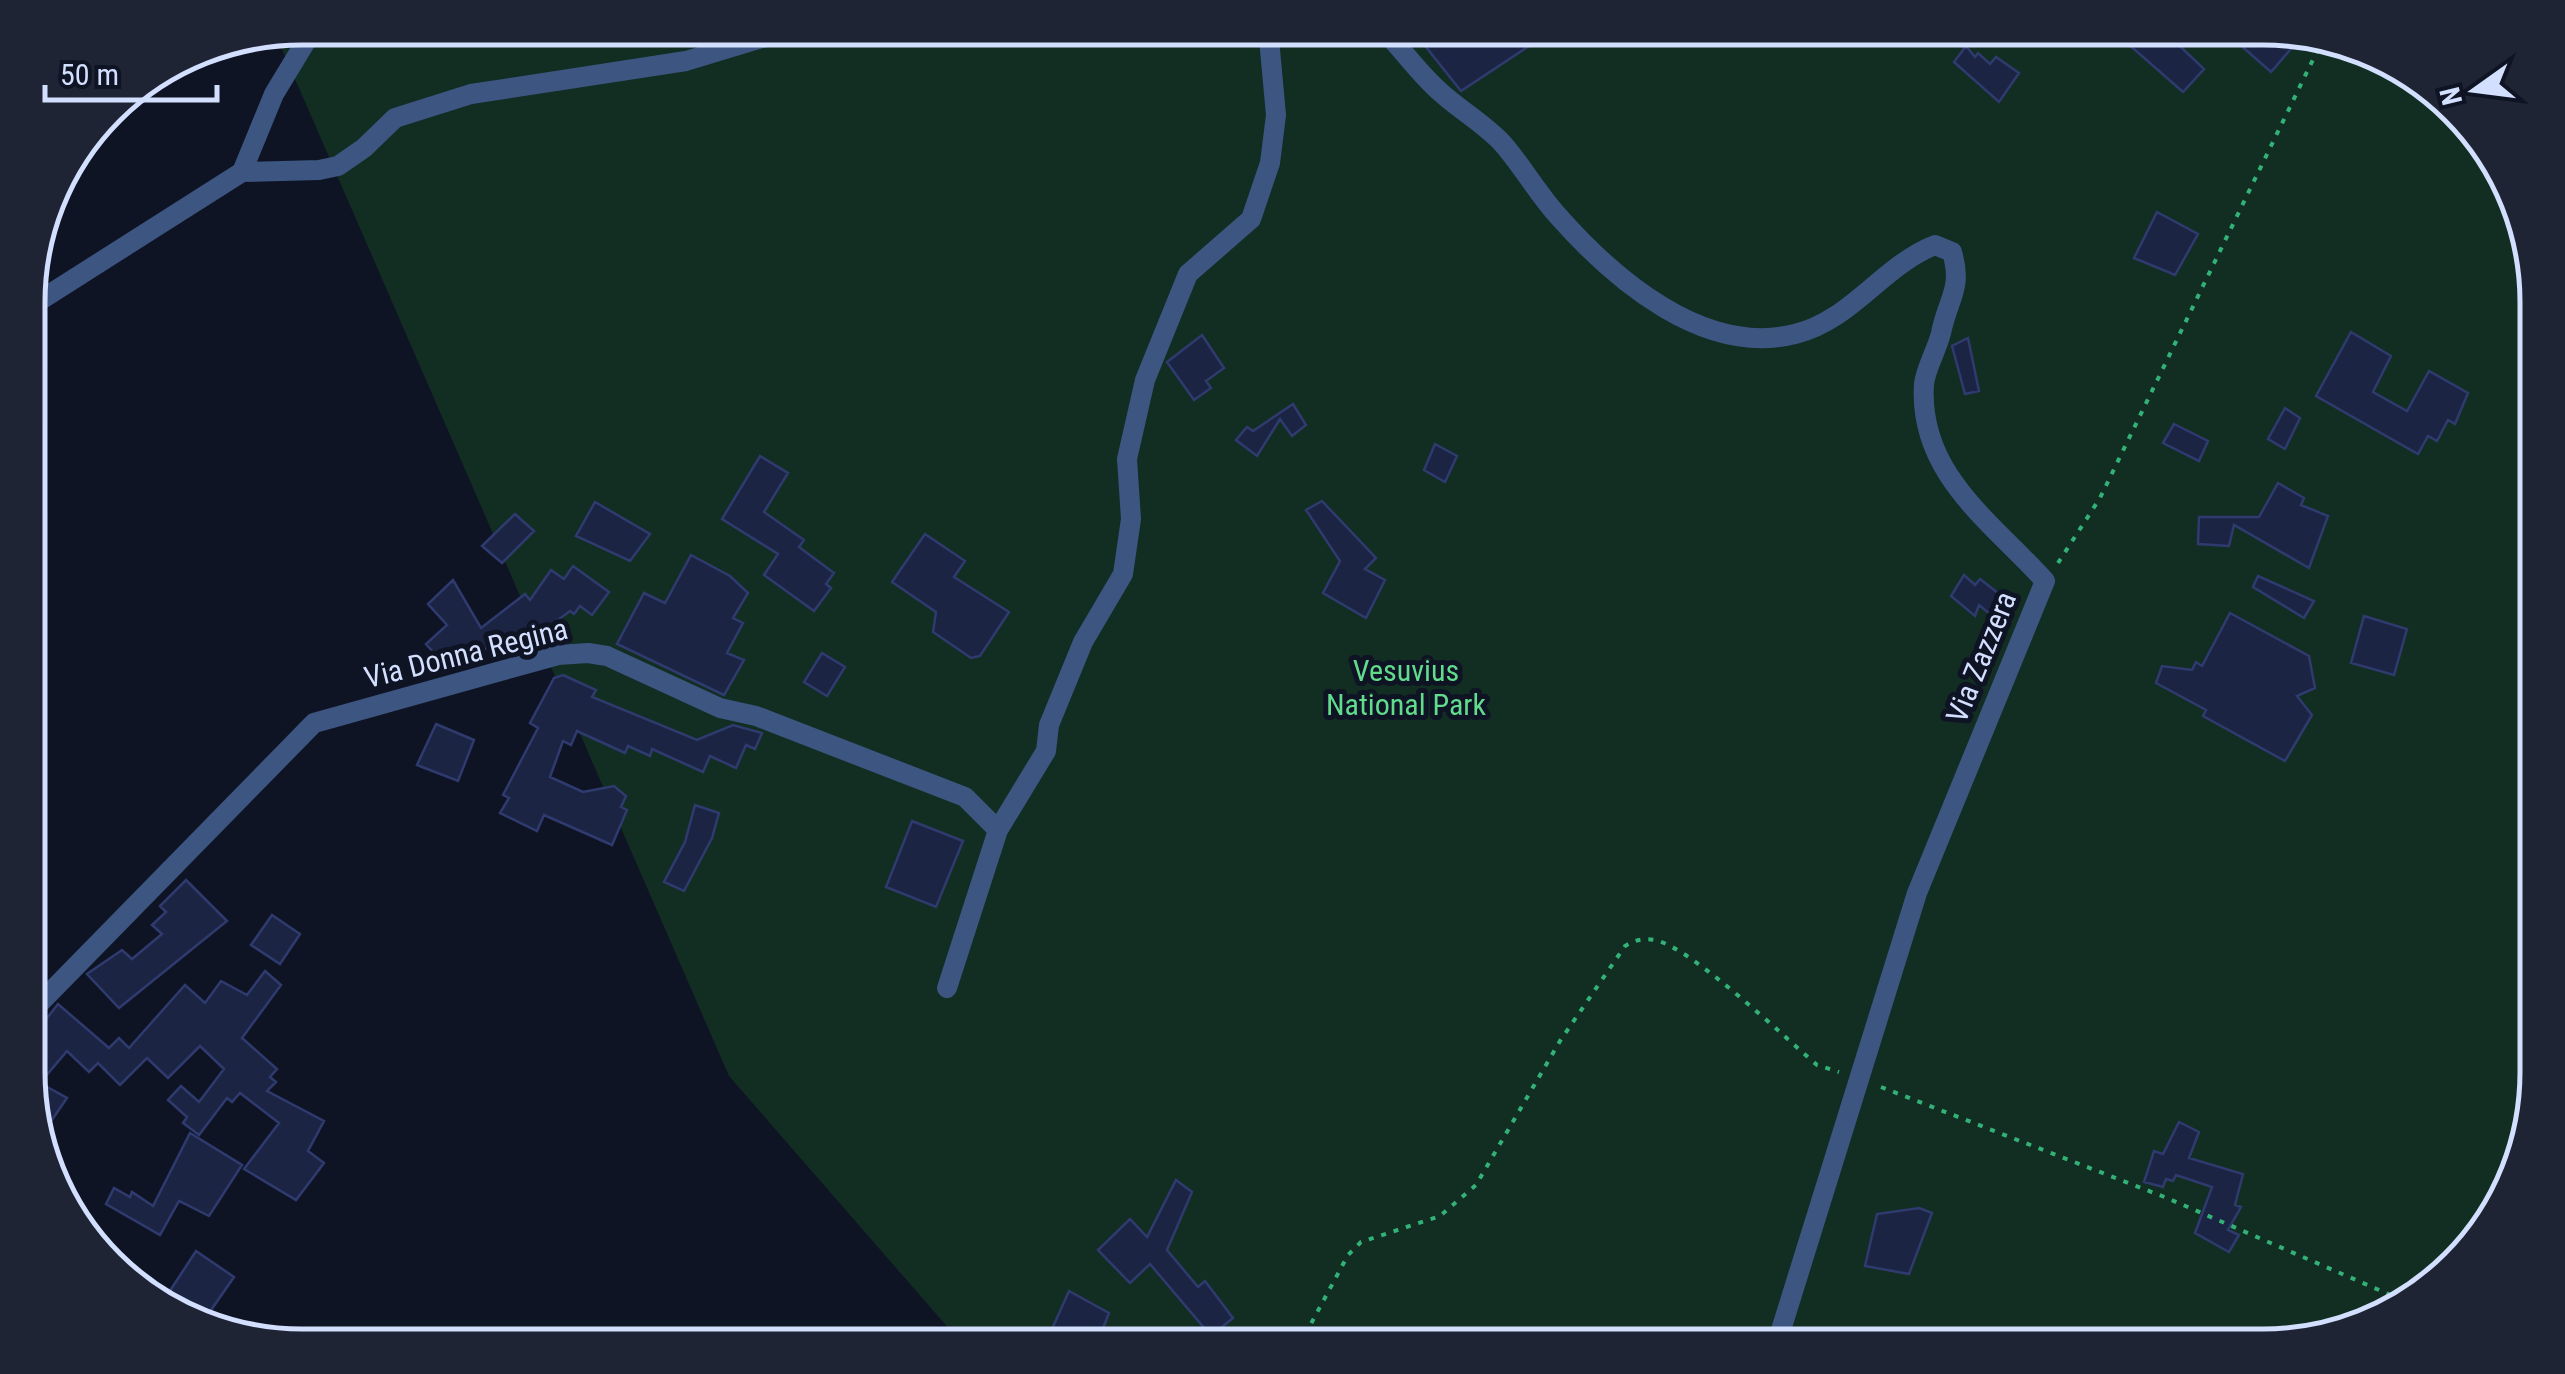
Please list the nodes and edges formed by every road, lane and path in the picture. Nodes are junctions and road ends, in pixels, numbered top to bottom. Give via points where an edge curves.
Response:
1 (304, 45) edge
2 (739, 45) edge
3 (1270, 45) edge
4 (1397, 45) edge
5 (2317, 51) edge
6 (242, 172) junction
7 (46, 297) edge
8 (2046, 581) junction
9 (998, 830) junction
10 (946, 988) dead end
11 (45, 998) edge
12 (1856, 1078) junction
13 (2391, 1295) edge
14 (1308, 1328) edge
15 (1782, 1328) edge

1 - 6 street via 274,94
2 - 6 street via 686,61 471,94 395,118 338,166
3 - 9 street via 1276,116 1270,164 1251,220 1188,274 1145,380 1126,458 1131,519 1124,574 1076,658 1049,725 1046,751
4 - 8 street, Via Zazzera via 1434,87 1501,142 1602,262 1660,305 1705,326 1758,338 1792,335 1827,324 1916,253 1935,245 1952,252 1960,277 1924,381 1928,430 1962,498
5 - 8 path via 2100,498
6 - 7 street
8 - 12 street, Via Zazzera via 1917,892
9 - 10 street
9 - 11 street, Via Donna Regina via 965,797 720,708 608,656 558,654 314,723
12 - 13 path via 2167,1198
12 - 14 path via 1817,1065 1658,940 1636,939 1560,1040 1476,1185 1440,1216 1361,1242
12 - 15 street, Via Zazzera

